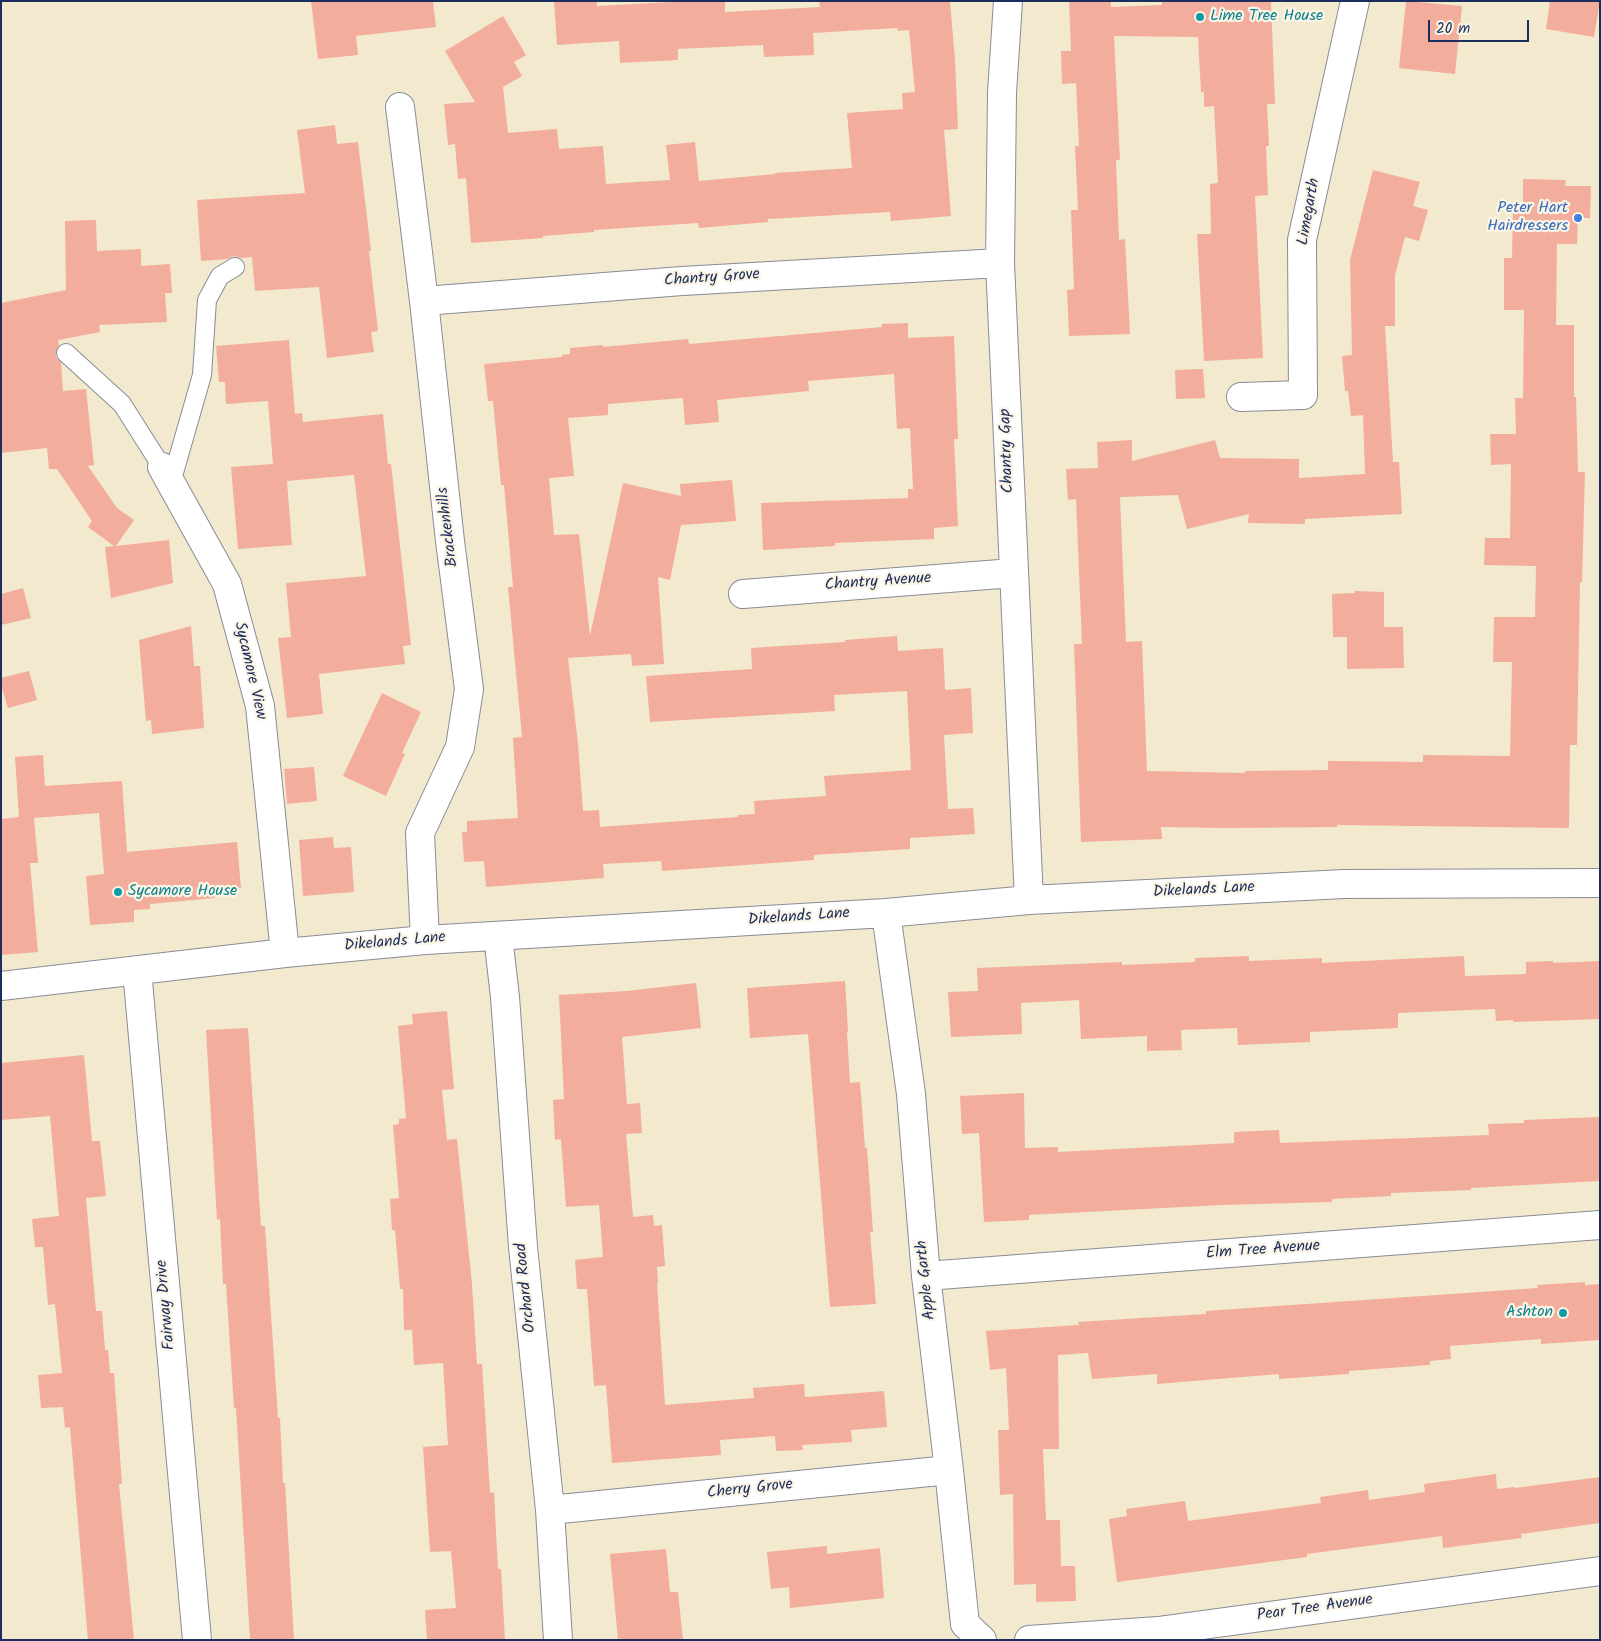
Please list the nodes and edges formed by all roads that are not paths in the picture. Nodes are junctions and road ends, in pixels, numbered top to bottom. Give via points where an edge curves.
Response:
1 (1008, 1) edge
2 (1355, 1) edge
3 (400, 106) dead end
4 (1000, 263) junction
5 (235, 267) dead end
6 (424, 301) junction
7 (66, 353) dead end
8 (1241, 397) dead end
9 (166, 475) junction
10 (1013, 573) junction
11 (744, 594) dead end
12 (1600, 883) edge
13 (1029, 900) junction
14 (886, 913) junction
15 (498, 936) junction
16 (425, 940) junction
17 (285, 953) junction
18 (137, 970) junction
19 (1, 986) edge
20 (1600, 1225) edge
21 (926, 1276) junction
22 (949, 1470) junction
23 (550, 1510) junction
24 (1600, 1571) edge
25 (197, 1640) edge
26 (558, 1640) edge
27 (982, 1640) edge
28 (1029, 1640) edge

1 - 4 street, Chantry Gap via 1002,93
2 - 8 street, Limegarth via 1302,240 1304,396
3 - 6 street, Brackenhills
4 - 6 street, Chantry Grove via 682,281
4 - 10 street, Chantry Gap
5 - 9 lane via 220,276 207,300 202,375
6 - 16 street, Brackenhills via 469,689 460,747 420,833
7 - 9 lane via 122,404
9 - 17 street, Sycamore View via 227,584 260,706
10 - 11 street, Chantry Avenue
10 - 13 street, Chantry Gap
12 - 13 street, Dikelands Lane via 1344,884
13 - 14 street, Dikelands Lane
14 - 15 street, Dikelands Lane
14 - 21 street, Apple Garth via 911,1094
15 - 16 street, Dikelands Lane
15 - 23 street, Orchard Road via 523,1247
16 - 17 street, Dikelands Lane
17 - 18 street, Dikelands Lane
18 - 19 street, Dikelands Lane
18 - 25 street, Fairway Drive
20 - 21 street, Elm Tree Avenue
21 - 22 street, Apple Garth
22 - 23 street, Cherry Grove
22 - 27 street, Apple Garth via 965,1624
23 - 26 street, Orchard Road
24 - 28 street, Pear Tree Avenue via 1158,1630

